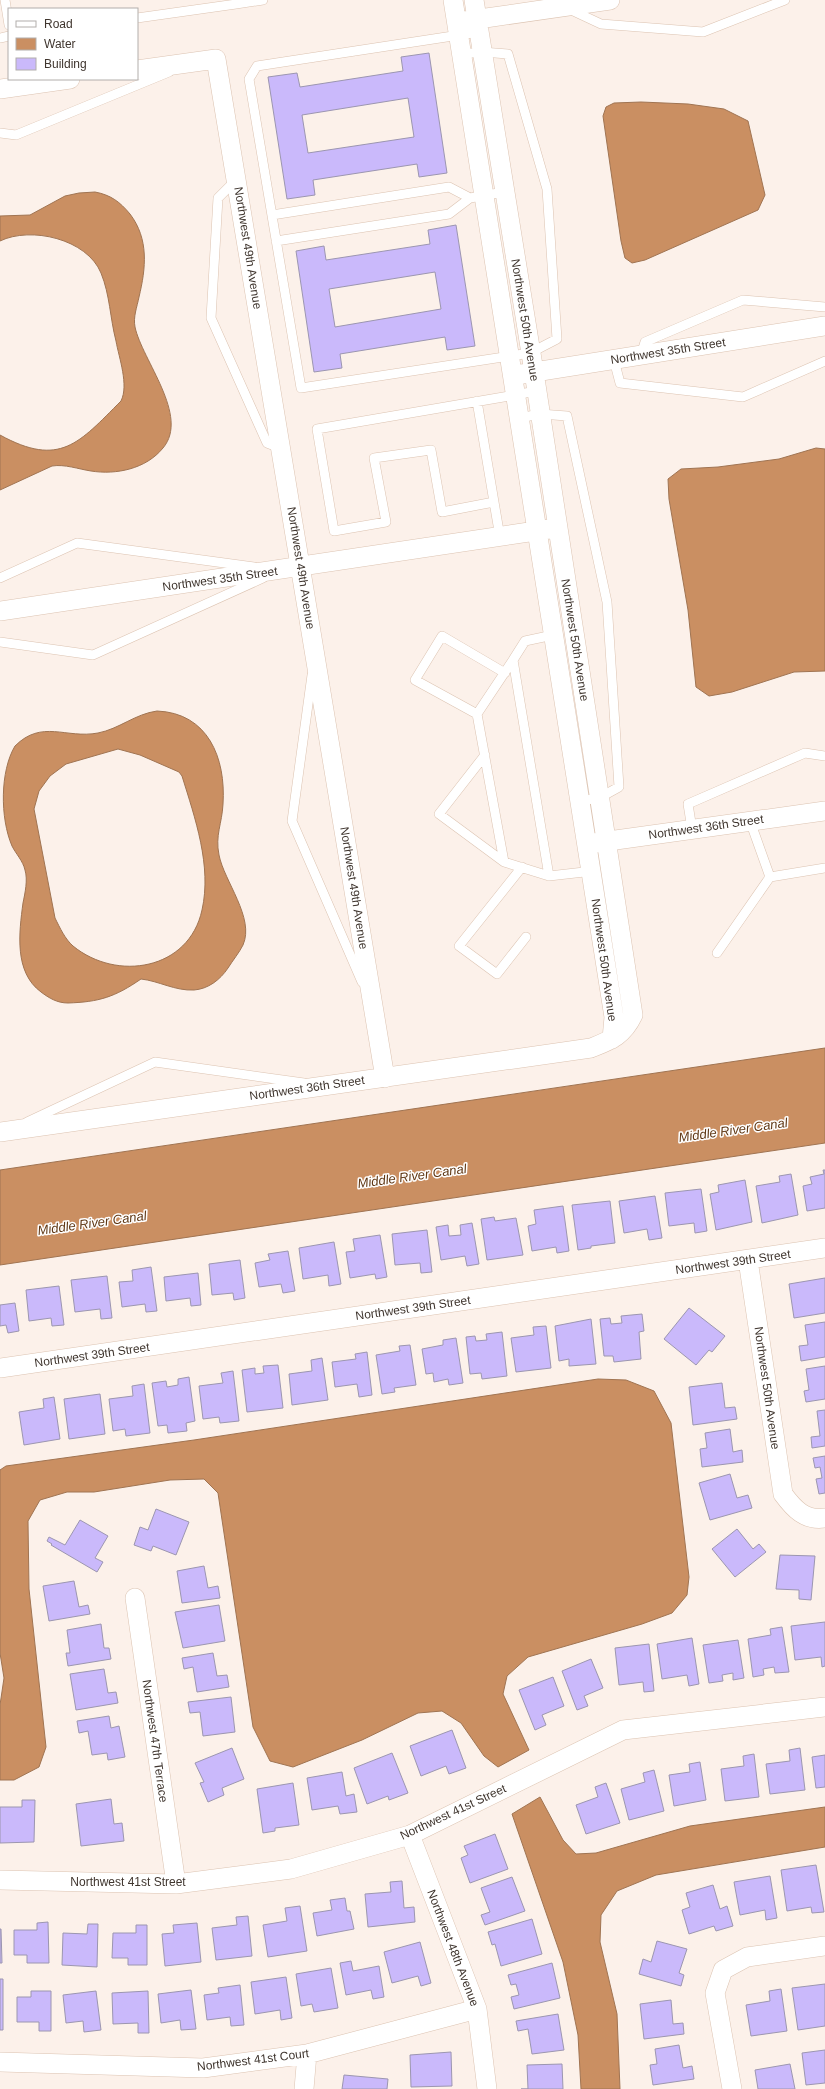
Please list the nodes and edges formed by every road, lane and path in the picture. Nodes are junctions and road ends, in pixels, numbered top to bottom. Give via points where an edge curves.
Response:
1 (5, 0) edge
2 (262, 0) edge
3 (453, 0) edge
4 (474, 0) edge
5 (610, 0) edge
6 (785, 0) edge
7 (236, 2) edge
8 (564, 7) junction
9 (138, 18) edge
10 (8, 19) edge
11 (478, 26) junction
12 (458, 28) junction
13 (482, 52) junction
14 (462, 54) junction
15 (196, 61) junction
16 (138, 70) edge
17 (63, 80) edge
18 (0, 89) edge
19 (0, 133) edge
20 (236, 180) junction
21 (504, 192) junction
22 (477, 196) junction
23 (272, 215) junction
24 (276, 241) junction
25 (825, 307) edge
26 (825, 326) edge
27 (530, 353) junction
28 (641, 355) junction
29 (509, 356) junction
30 (614, 360) junction
31 (825, 361) edge
32 (534, 372) junction
33 (512, 375) junction
34 (536, 391) junction
35 (515, 394) junction
36 (477, 401) junction
37 (540, 414) junction
38 (519, 418) junction
39 (281, 449) junction
40 (494, 502) junction
41 (558, 528) junction
42 (537, 531) junction
43 (500, 537) junction
44 (301, 567) junction
45 (280, 570) junction
46 (0, 578) edge
47 (0, 611) edge
48 (553, 635) junction
49 (0, 642) edge
50 (315, 654) junction
51 (513, 660) junction
52 (505, 673) junction
53 (477, 714) junction
54 (485, 755) junction
55 (825, 756) edge
56 (599, 798) junction
57 (580, 800) junction
58 (825, 811) edge
59 (750, 821) junction
60 (692, 829) junction
61 (606, 841) junction
62 (586, 844) junction
63 (504, 862) junction
64 (522, 867) junction
65 (610, 868) junction
66 (823, 870) edge
67 (591, 872) junction
68 (549, 876) junction
69 (770, 878) junction
70 (526, 937) dead end
71 (717, 953) dead end
72 (373, 1007) junction
73 (612, 1039) junction
74 (385, 1078) junction
75 (327, 1086) junction
76 (5, 1131) edge
77 (825, 1248) edge
78 (748, 1260) junction
79 (0, 1368) edge
80 (825, 1518) edge
81 (135, 1598) dead end
82 (825, 1707) edge
83 (410, 1835) junction
84 (0, 1880) edge
85 (176, 1884) junction
86 (825, 1946) edge
87 (477, 2009) junction
88 (307, 2054) junction
89 (0, 2062) edge
90 (304, 2089) edge
91 (487, 2089) edge
92 (732, 2089) edge

1 - 10 lane
2 - 7 lane
3 - 12 street, Northwest 50th Avenue
4 - 11 street, Northwest 50th Avenue
5 - 8 street
6 - 8 lane via 702,32 601,24
7 - 9 lane
8 - 11 street
11 - 12 street
11 - 13 street, Northwest 50th Avenue
12 - 14 street, Northwest 50th Avenue
12 - 23 lane via 257,66 249,79
13 - 14 lane
13 - 21 street, Northwest 50th Avenue
13 - 27 lane via 508,54 547,189 557,339
14 - 22 street, Northwest 50th Avenue
15 - 16 street
15 - 19 lane via 16,135
15 - 20 street, Northwest 49th Avenue via 216,59
17 - 18 street
20 - 39 street, Northwest 49th Avenue
20 - 39 lane via 218,198 211,318 268,443
21 - 22 lane
21 - 27 street, Northwest 50th Avenue
22 - 23 lane via 449,187
22 - 24 lane via 449,214
22 - 29 street, Northwest 50th Avenue
23 - 24 lane
24 - 29 lane via 301,388
25 - 28 lane via 744,300 645,342
26 - 28 street, Northwest 35th Street
27 - 29 lane
27 - 32 street, Northwest 50th Avenue
28 - 30 street, Northwest 35th Street
29 - 33 street, Northwest 50th Avenue
30 - 31 lane via 620,383 743,397
30 - 32 street, Northwest 35th Street
32 - 33 street, Northwest 35th Street
32 - 34 street, Northwest 50th Avenue
33 - 35 street, Northwest 50th Avenue
34 - 35 lane
34 - 37 street, Northwest 50th Avenue
35 - 36 lane
35 - 38 street, Northwest 50th Avenue
36 - 40 lane
36 - 40 lane via 316,429 334,531 386,522 374,458 432,450 442,512
37 - 38 lane
37 - 41 street, Northwest 50th Avenue
37 - 56 lane via 567,416 607,602 619,787
38 - 42 street, Northwest 50th Avenue
39 - 44 street, Northwest 49th Avenue
40 - 43 lane
41 - 42 street, Northwest 35th Street
41 - 56 street, Northwest 50th Avenue
42 - 43 street, Northwest 35th Street
42 - 48 street, Northwest 50th Avenue
43 - 44 street, Northwest 35th Street
44 - 45 street, Northwest 35th Street
44 - 50 street, Northwest 49th Avenue
45 - 46 lane via 77,543
45 - 47 street, Northwest 35th Street
45 - 49 lane via 93,655
48 - 51 lane via 525,641
48 - 57 street, Northwest 50th Avenue
50 - 72 street, Northwest 49th Avenue
50 - 72 lane via 292,821
51 - 52 lane
51 - 68 lane
52 - 53 lane
52 - 53 lane via 442,636 415,680
53 - 54 lane
54 - 63 lane
54 - 63 lane via 439,814
55 - 60 lane via 805,753 688,804
56 - 57 lane
56 - 61 street, Northwest 50th Avenue
57 - 62 street, Northwest 50th Avenue
58 - 59 street, Northwest 36th Street
59 - 60 street, Northwest 36th Street
59 - 69 lane
60 - 61 street, Northwest 36th Street
61 - 62 street, Northwest 36th Street
61 - 65 street, Northwest 50th Avenue
62 - 67 street, Northwest 50th Avenue
63 - 64 lane
64 - 68 lane
64 - 70 lane via 459,946 497,974
65 - 67 lane
65 - 73 street, Northwest 50th Avenue via 632,1015 626,1028
66 - 69 lane
67 - 68 lane
67 - 73 street, Northwest 50th Avenue via 614,1017
69 - 71 lane
72 - 74 street, Northwest 49th Avenue
73 - 74 street, Northwest 36th Street via 591,1048
74 - 75 street, Northwest 36th Street
75 - 76 street, Northwest 36th Street
75 - 76 lane via 155,1062
77 - 78 street, Northwest 39th Street
78 - 79 street, Northwest 39th Street
78 - 80 street, Northwest 50th Avenue via 783,1494 796,1511 815,1519
81 - 85 street, Northwest 47th Terrace
82 - 83 street, Northwest 41st Street via 623,1730
83 - 85 street, Northwest 41st Street via 291,1869
83 - 87 street, Northwest 48th Avenue
84 - 85 street, Northwest 41st Street
86 - 92 street via 747,1957 722,1970 715,1993
87 - 88 street, Northwest 41st Court
87 - 91 street, Northwest 48th Avenue
88 - 89 street, Northwest 41st Court via 203,2068
88 - 90 street

